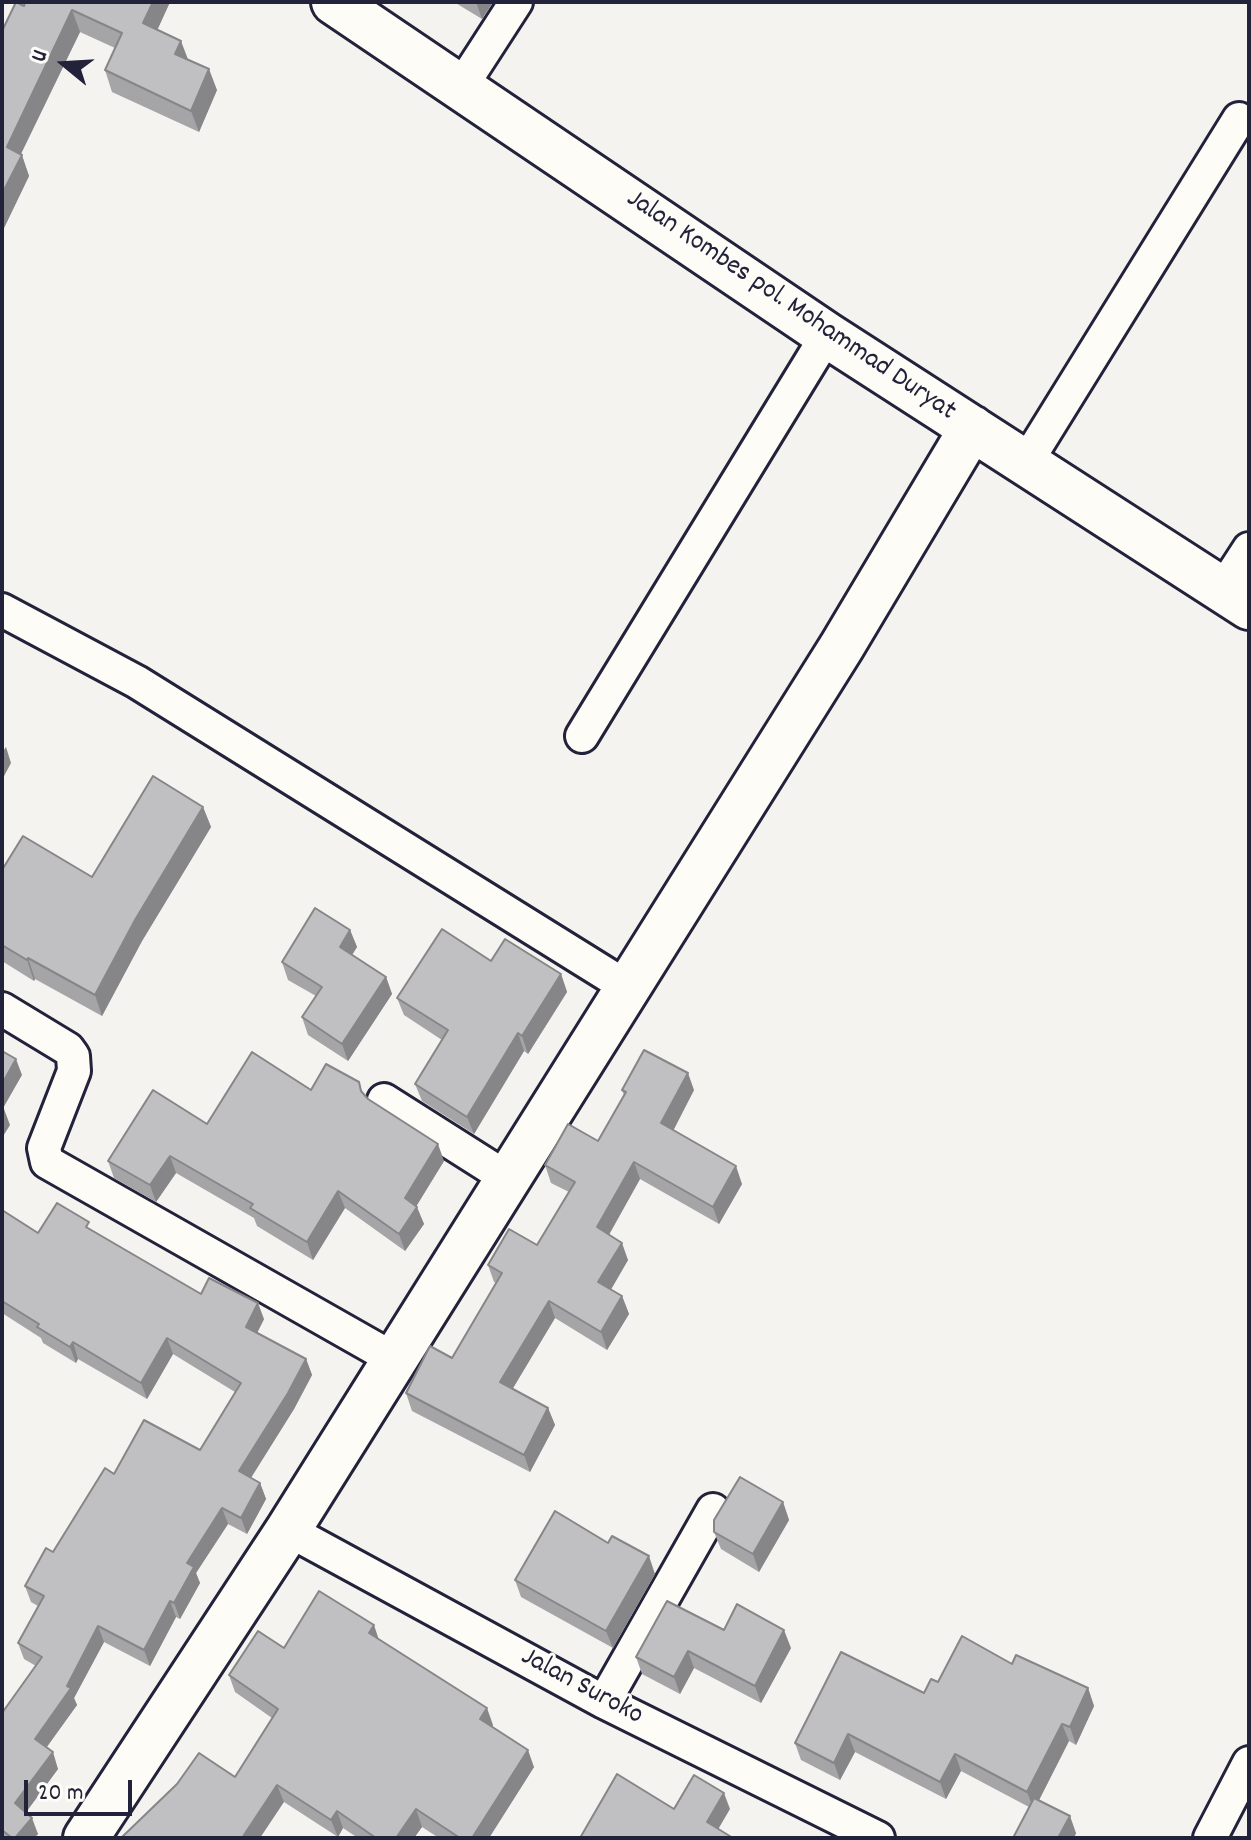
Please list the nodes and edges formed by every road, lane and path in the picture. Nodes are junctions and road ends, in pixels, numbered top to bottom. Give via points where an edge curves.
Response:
1 (516, 2) edge
2 (344, 5) edge
3 (461, 87) junction
4 (1239, 119) dead end
5 (827, 335) junction
6 (972, 428) junction
7 (1027, 461) junction
8 (1249, 549) edge
9 (1236, 598) edge
10 (2, 610) edge
11 (582, 736) dead end
12 (627, 987) junction
13 (2, 1009) edge
14 (384, 1100) dead end
15 (507, 1178) junction
16 (394, 1359) junction
17 (713, 1510) dead end
18 (288, 1530) junction
19 (604, 1702) junction
20 (1249, 1763) edge
21 (86, 1838) edge
22 (878, 1838) edge
23 (1210, 1838) edge

1 - 3 street
2 - 3 street, Jalan Kombes pol. Mohammad Duryat
3 - 5 street, Jalan Kombes pol. Mohammad Duryat
4 - 7 street
5 - 6 street, Jalan Kombes pol. Mohammad Duryat
5 - 11 street
6 - 7 street, Jalan Kombes pol. Mohammad Duryat
6 - 12 street
7 - 9 street, Jalan Kombes pol. Mohammad Duryat
8 - 9 street
10 - 12 street via 137,682
12 - 15 street
13 - 16 street via 73,1056 74,1071 44,1148 47,1162
14 - 15 street
15 - 16 street
16 - 18 street
17 - 19 street
18 - 19 street, Jalan Suroko
18 - 21 street
19 - 22 street, Jalan Suroko
20 - 23 street

